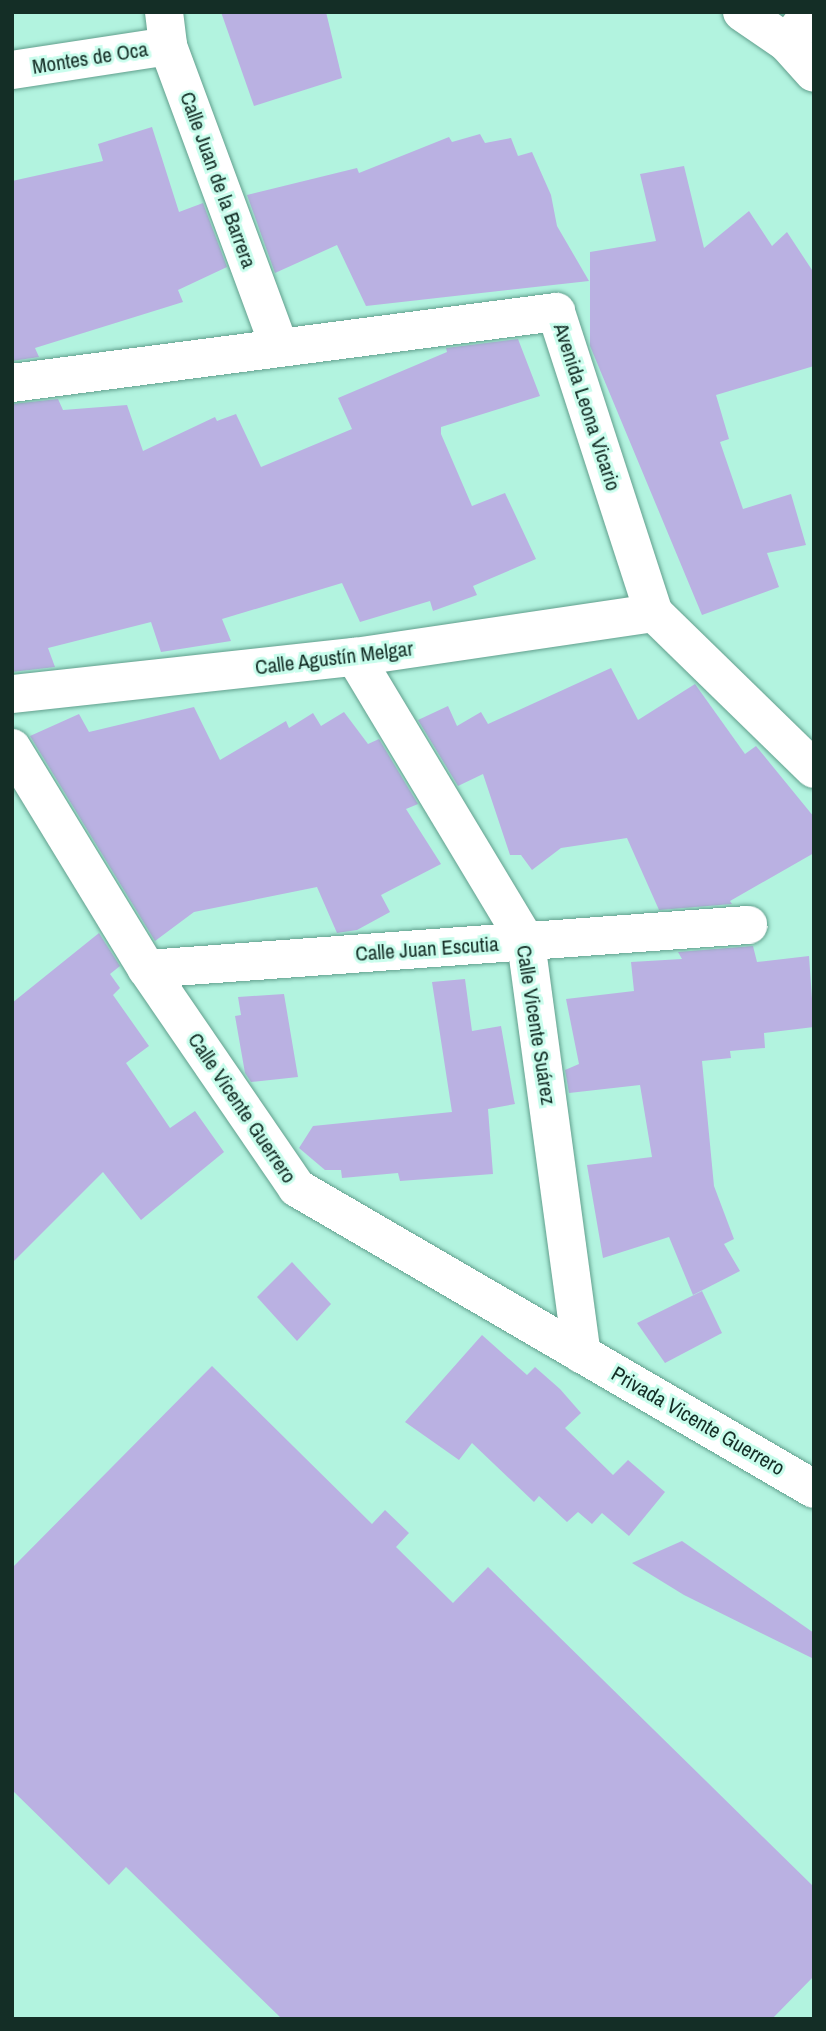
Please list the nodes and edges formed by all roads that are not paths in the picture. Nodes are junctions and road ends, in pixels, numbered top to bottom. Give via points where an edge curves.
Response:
1 (742, 12) edge
2 (811, 12) edge
3 (166, 29) edge
4 (787, 43) junction
5 (12, 70) edge
6 (814, 73) edge
7 (279, 346) junction
8 (12, 383) edge
9 (654, 613) junction
10 (355, 657) junction
11 (12, 694) edge
12 (12, 748) edge
13 (814, 769) edge
14 (748, 925) dead end
15 (526, 942) junction
16 (147, 969) junction
17 (582, 1354) junction
18 (814, 1489) edge

1 - 4 street
2 - 4 street
3 - 5 street, Montes de Oca
3 - 7 street, Calle Juan de la Barrera
4 - 6 street
7 - 8 street, Avenida Leona Vicario
7 - 9 street, Avenida Leona Vicario via 556,312
9 - 10 street, Calle Agustín Melgar
9 - 13 street, Avenida Leona Vicario
10 - 11 street, Calle Agustín Melgar
10 - 15 street, Calle Vicente Suárez
12 - 16 street, Calle Vicente Guerrero
14 - 15 street, Calle Juan Escutia
15 - 16 street, Calle Juan Escutia
15 - 17 street, Calle Vicente Suárez
16 - 17 street, Calle Vicente Guerrero via 296,1188
17 - 18 street, Privada Vicente Guerrero

